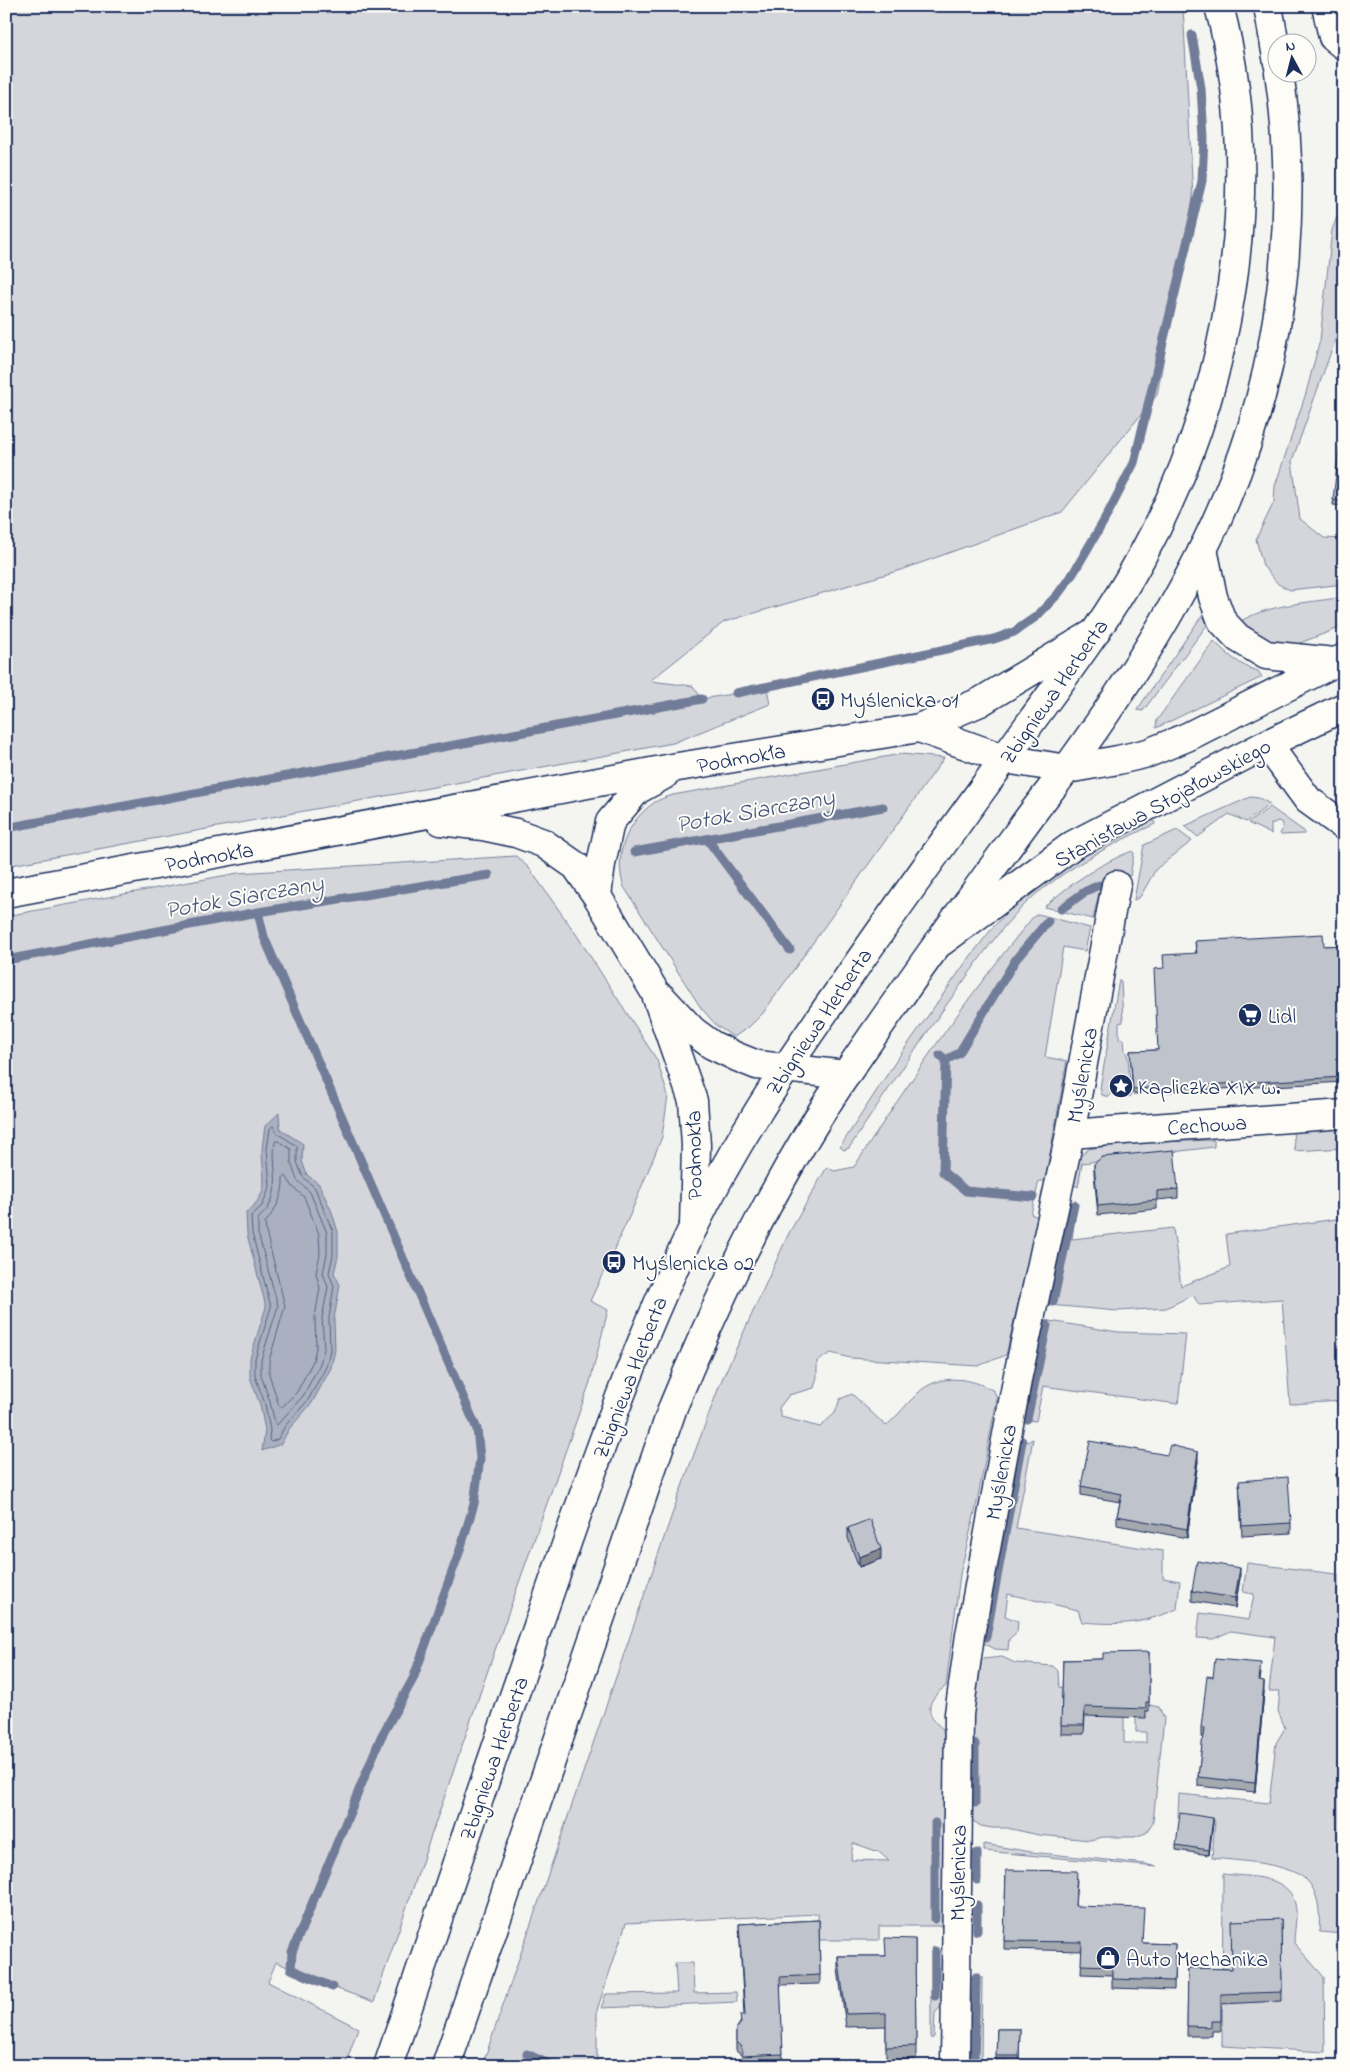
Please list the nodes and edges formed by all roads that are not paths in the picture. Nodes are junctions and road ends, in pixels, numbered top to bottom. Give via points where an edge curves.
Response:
1 (1219, 6) edge
2 (1268, 6) edge
3 (1326, 6) edge
4 (1273, 32) edge
5 (1343, 45) edge
6 (1280, 82) edge
7 (1204, 548) junction
8 (1096, 632) junction
9 (1339, 660) edge
10 (1344, 707) edge
11 (919, 728) junction
12 (1267, 744) junction
13 (1005, 760) junction
14 (678, 768) junction
15 (1067, 769) junction
16 (412, 818) junction
17 (1344, 826) edge
18 (1116, 886) dead end
19 (6, 893) edge
20 (597, 896) junction
21 (938, 944) junction
22 (656, 992) junction
23 (785, 1067) junction
24 (846, 1075) junction
25 (1344, 1114) edge
26 (1070, 1134) junction
27 (694, 1226) junction
28 (388, 2066) edge
29 (446, 2066) edge
30 (955, 2066) edge

1 - 8 street, Zbigniewa Herberta via 1230,56 1240,168 1238,231 1226,319 1189,457 1141,558
2 - 4 street
3 - 5 street via 1333,37
6 - 7 street via 1287,142 1288,195 1278,306 1253,425 1226,500
7 - 9 street via 1213,597 1222,621 1238,638 1266,655
7 - 15 street via 1158,632
8 - 11 street via 980,702
8 - 13 street, Zbigniewa Herberta
9 - 15 street, Stanisława Stojałowskiego via 1187,737 1148,753
10 - 12 street, Stanisława Stojałowskiego
11 - 13 street, Podmokła
11 - 14 street, Podmokła
12 - 17 street via 1308,800
12 - 21 street, Stanisława Stojałowskiego via 1073,845
13 - 15 street, Podmokła
13 - 23 street, Zbigniewa Herberta
14 - 16 street, Podmokła
14 - 20 street via 637,790 610,822
15 - 21 street
16 - 19 street, Podmokła
16 - 20 street, Podmokła via 483,826 542,843 576,866
18 - 26 street, Myślenicka
20 - 22 street, Podmokła
21 - 24 street
22 - 23 street via 693,1031 712,1045 757,1065
22 - 27 street, Podmokła via 693,1101 696,1153
23 - 24 street
23 - 27 street, Zbigniewa Herberta via 755,1114
24 - 29 street via 788,1166 741,1253 676,1399
25 - 26 street, Cechowa
26 - 30 street, Myślenicka via 1018,1375 970,1635 959,1714
27 - 28 street, Zbigniewa Herberta via 657,1303 622,1390

